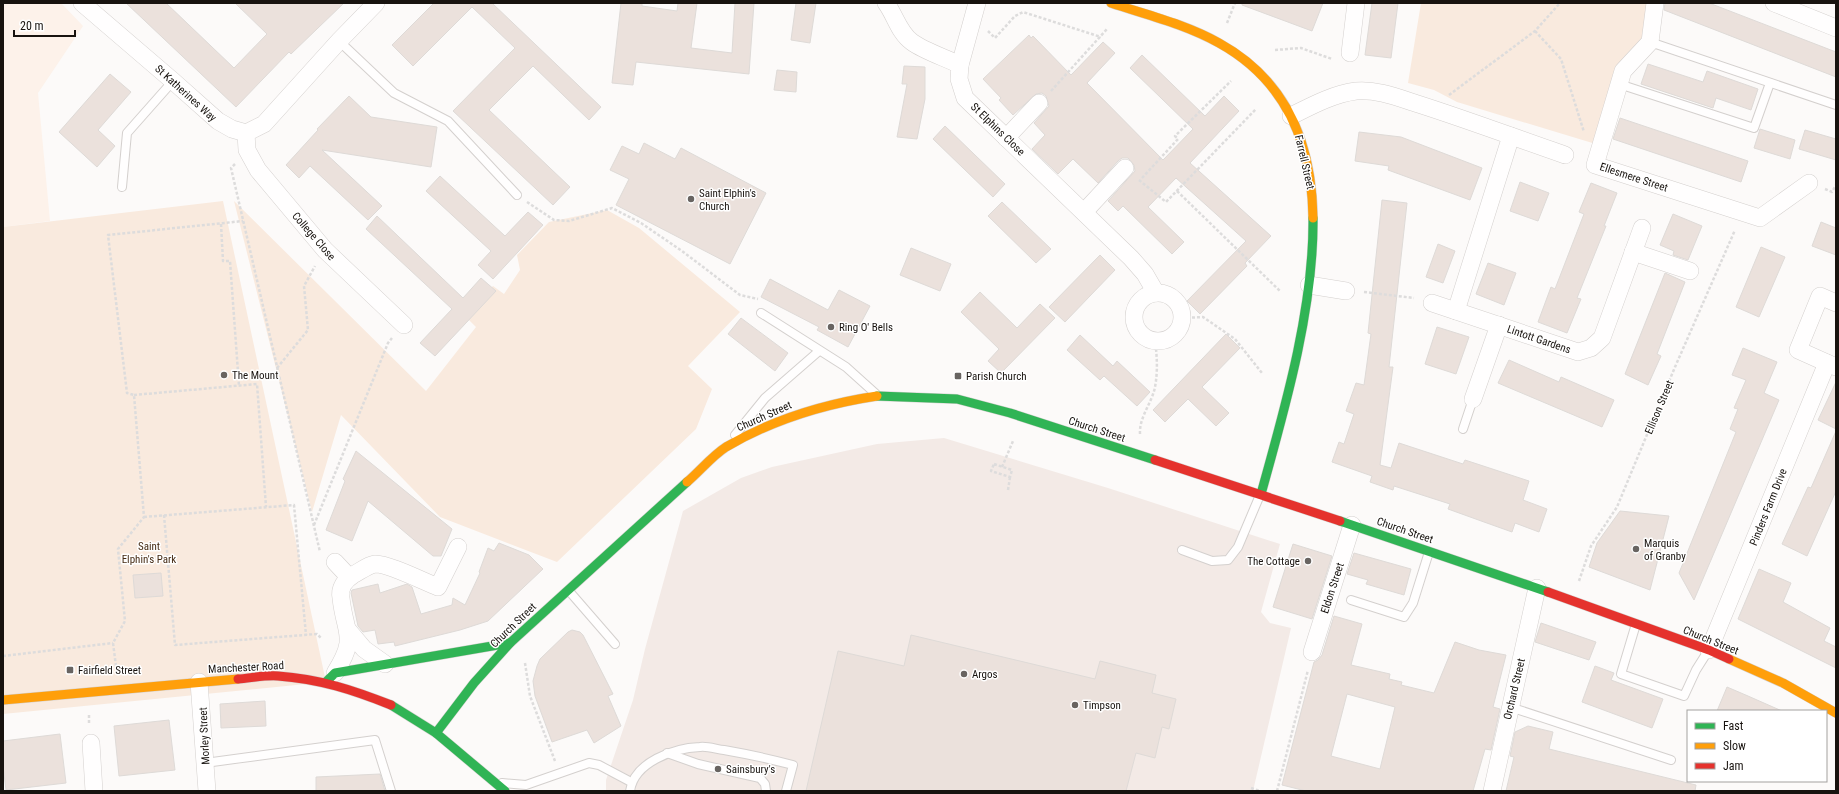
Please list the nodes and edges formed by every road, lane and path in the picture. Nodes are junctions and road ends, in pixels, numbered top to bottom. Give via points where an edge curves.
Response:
1 (82, 3) edge
2 (376, 3) edge
3 (886, 3) edge
4 (977, 3) edge
5 (1111, 3) edge
6 (1356, 3) edge
7 (1560, 3) edge
8 (1655, 3) edge
9 (1774, 3) edge
10 (1834, 23) edge
11 (985, 29) dead end
12 (1107, 29) dead end
13 (1534, 31) junction
14 (1101, 37) junction
15 (339, 41) junction
16 (1650, 42) junction
17 (1275, 50) dead end
18 (1344, 57) joint
19 (960, 65) junction
20 (173, 81) junction
21 (1232, 81) dead end
22 (1770, 83) junction
23 (1619, 84) junction
24 (1039, 103) joint
25 (1836, 105) edge
26 (1256, 108) dead end
27 (1432, 109) junction
28 (1291, 116) junction
29 (246, 132) junction
30 (1585, 135) dead end
31 (1511, 136) junction
32 (1006, 138) junction
33 (247, 150) junction
34 (1565, 155) dead end
35 (1125, 168) joint
36 (1140, 180) junction
37 (1810, 184) dead end
38 (122, 187) dead end
39 (1177, 191) junction
40 (517, 195) joint
41 (1744, 211) junction
42 (1084, 212) junction
43 (243, 221) junction
44 (221, 224) junction
45 (1642, 228) dead end
46 (325, 250) junction
47 (1633, 252) junction
48 (1690, 271) dead end
49 (1310, 285) junction
50 (1280, 291) dead end
51 (1346, 291) joint
52 (1156, 293) junction
53 (764, 301) dead end
54 (1836, 302) edge
55 (1432, 303) joint
56 (1456, 311) junction
57 (761, 313) dead end
58 (1182, 318) junction
59 (404, 325) joint
60 (1499, 325) junction
61 (1155, 340) junction
62 (819, 351) junction
63 (1831, 365) edge
64 (277, 368) junction
65 (1262, 373) dead end
66 (239, 386) junction
67 (134, 395) junction
68 (879, 396) junction
69 (1473, 399) joint
70 (1463, 429) dead end
71 (1013, 441) dead end
72 (725, 448) junction
73 (1142, 457) junction
74 (1002, 467) junction
75 (1010, 477) junction
76 (1008, 490) dead end
77 (1261, 494) junction
78 (266, 507) junction
79 (164, 514) junction
80 (144, 517) junction
81 (314, 525) junction
82 (1352, 525) junction
83 (458, 547) dead end
84 (1182, 550) dead end
85 (1429, 551) junction
86 (320, 553) dead end
87 (335, 562) dead end
88 (349, 577) junction
89 (1537, 588) junction
90 (568, 590) junction
91 (1351, 600) dead end
92 (1573, 601) junction
93 (1636, 624) junction
94 (348, 630) junction
95 (306, 635) junction
96 (321, 638) dead end
97 (113, 643) junction
98 (510, 643) junction
99 (615, 644) dead end
100 (1709, 650) junction
101 (1312, 652) joint
102 (3, 656) edge
103 (525, 663) dead end
104 (386, 664) junction
105 (116, 666) dead end
106 (331, 677) junction
107 (199, 682) junction
108 (3, 700) edge
109 (1510, 707) junction
110 (1836, 713) edge
111 (436, 733) junction
112 (91, 743) dead end
113 (667, 754) junction
114 (1671, 760) dead end
115 (555, 761) dead end
116 (205, 763) junction
117 (496, 782) junction
118 (631, 782) junction
119 (1251, 788) dead end
120 (94, 791) edge
121 (207, 791) edge
122 (391, 791) edge
123 (505, 791) edge
124 (630, 791) edge
125 (766, 791) edge
126 (786, 791) edge
127 (1260, 791) edge
128 (1277, 791) edge
129 (1492, 791) edge

1 - 20 street, St Katherines Way
2 - 15 street
3 - 19 street via 911,42
4 - 19 street, St Elphins Close
5 - 28 street, Farrell Street via 1196,31 1236,53 1250,63 1270,84 1285,103
6 - 18 street
7 - 13 path
8 - 16 street
9 - 10 street
11 - 14 path via 995,38 1015,16 1023,12
12 - 14 path
13 - 27 path
13 - 30 path via 1561,59
14 - 24 path
15 - 29 street via 264,124
15 - 40 lane via 394,93 448,121
16 - 22 lane
16 - 23 street, Ellesmere Street via 1623,71
17 - 18 path via 1301,48
19 - 32 street, St Elphins Close via 959,79 965,98
20 - 29 street, St Katherines Way via 218,121 232,129
20 - 38 lane via 127,133
21 - 36 path via 1175,136 1178,139
22 - 23 lane via 1754,128
22 - 25 lane
23 - 41 street, Ellesmere Street via 1595,165
24 - 32 street
26 - 39 path
27 - 28 street via 1381,93 1356,91 1316,104
27 - 31 street
28 - 49 street, Farrell Street via 1305,154 1313,201
29 - 33 street, College Close
31 - 34 street
31 - 56 street
32 - 42 street, St Elphins Close
33 - 43 path via 231,168
33 - 46 street, College Close via 258,170
35 - 36 path
35 - 42 street
36 - 39 path via 1166,202
37 - 41 street, Ellesmere Street via 1760,218
39 - 50 path
40 - 53 path via 554,220 569,221 612,208 641,223 740,295
41 - 92 path, Ellison Street via 1617,507 1591,546
42 - 52 street, St Elphins Close via 1131,258 1145,274
43 - 44 path
43 - 64 path
44 - 66 path via 223,261 230,261
44 - 67 path via 108,236 127,393
45 - 47 street, Lintott Gardens
46 - 59 street, College Close
46 - 64 path via 304,286 308,330
47 - 48 street
47 - 60 street, Lintott Gardens via 1602,338 1592,348 1578,352
49 - 51 street
49 - 77 street, Farrell Street via 1280,428
51 - 55 path via 1418,298
52 - 58 street via 1172,297 1181,310
52 - 61 street via 1142,299 1137,305 1135,320 1141,333
54 - 63 street via 1820,296 1798,350
55 - 56 street, Lintott Gardens
56 - 60 street, Lintott Gardens
57 - 62 lane
58 - 61 street via 1170,338
58 - 65 path via 1203,317 1235,339
59 - 81 path via 388,343
60 - 69 street
61 - 73 path via 1155,388 1140,426
62 - 68 lane via 846,367
62 - 72 lane via 765,398
63 - 100 street, Pinders Farm Drive
64 - 81 path
66 - 67 path
66 - 78 path via 257,384
67 - 80 path
68 - 72 street, Church Street via 850,400 795,415
68 - 73 street, Church Street via 957,399 1010,413
69 - 70 lane
71 - 74 path
72 - 90 street, Church Street
73 - 77 street, Church Street
74 - 75 path via 1012,470
74 - 75 path via 994,464 991,471
75 - 76 path
77 - 82 street, Church Street
77 - 84 lane via 1238,548 1228,560 1212,561
78 - 79 path
78 - 95 path via 294,505
79 - 80 path
79 - 95 path via 175,645
80 - 97 path via 118,549 125,621
81 - 86 path
82 - 85 street, Church Street
82 - 101 street, Eldon Street
83 - 88 street via 438,588 374,564
85 - 89 street, Church Street
85 - 91 lane via 1413,603 1404,617
87 - 88 street
88 - 94 street via 341,588 340,596
89 - 92 street, Church Street
89 - 109 street, Orchard Street
90 - 98 street, Church Street
90 - 99 lane
92 - 93 street, Church Street
93 - 100 street, Church Street
93 - 100 lane via 1621,674 1677,694 1684,696
94 - 104 street via 364,649
94 - 106 street via 347,650
95 - 96 path via 317,634
97 - 102 path
97 - 105 path
98 - 104 street
98 - 111 street, Church Street
100 - 110 street, Church Street via 1783,683
101 - 128 path
103 - 115 path via 530,696
104 - 106 street
106 - 107 street, Manchester Road via 277,676
106 - 111 street, Manchester Road via 386,702
107 - 108 street, Manchester Road
107 - 116 street, Morley Street
109 - 114 lane
109 - 129 street, Orchard Street
111 - 117 street, Manchester Road
112 - 120 street
113 - 118 lane via 647,763
113 - 125 lane via 760,778 765,784
113 - 126 lane via 700,746 793,765
116 - 121 street, Morley Street
116 - 122 lane via 375,740
117 - 118 lane via 526,785 589,763 599,765
117 - 123 street, Manchester Road
118 - 124 lane
119 - 127 path

